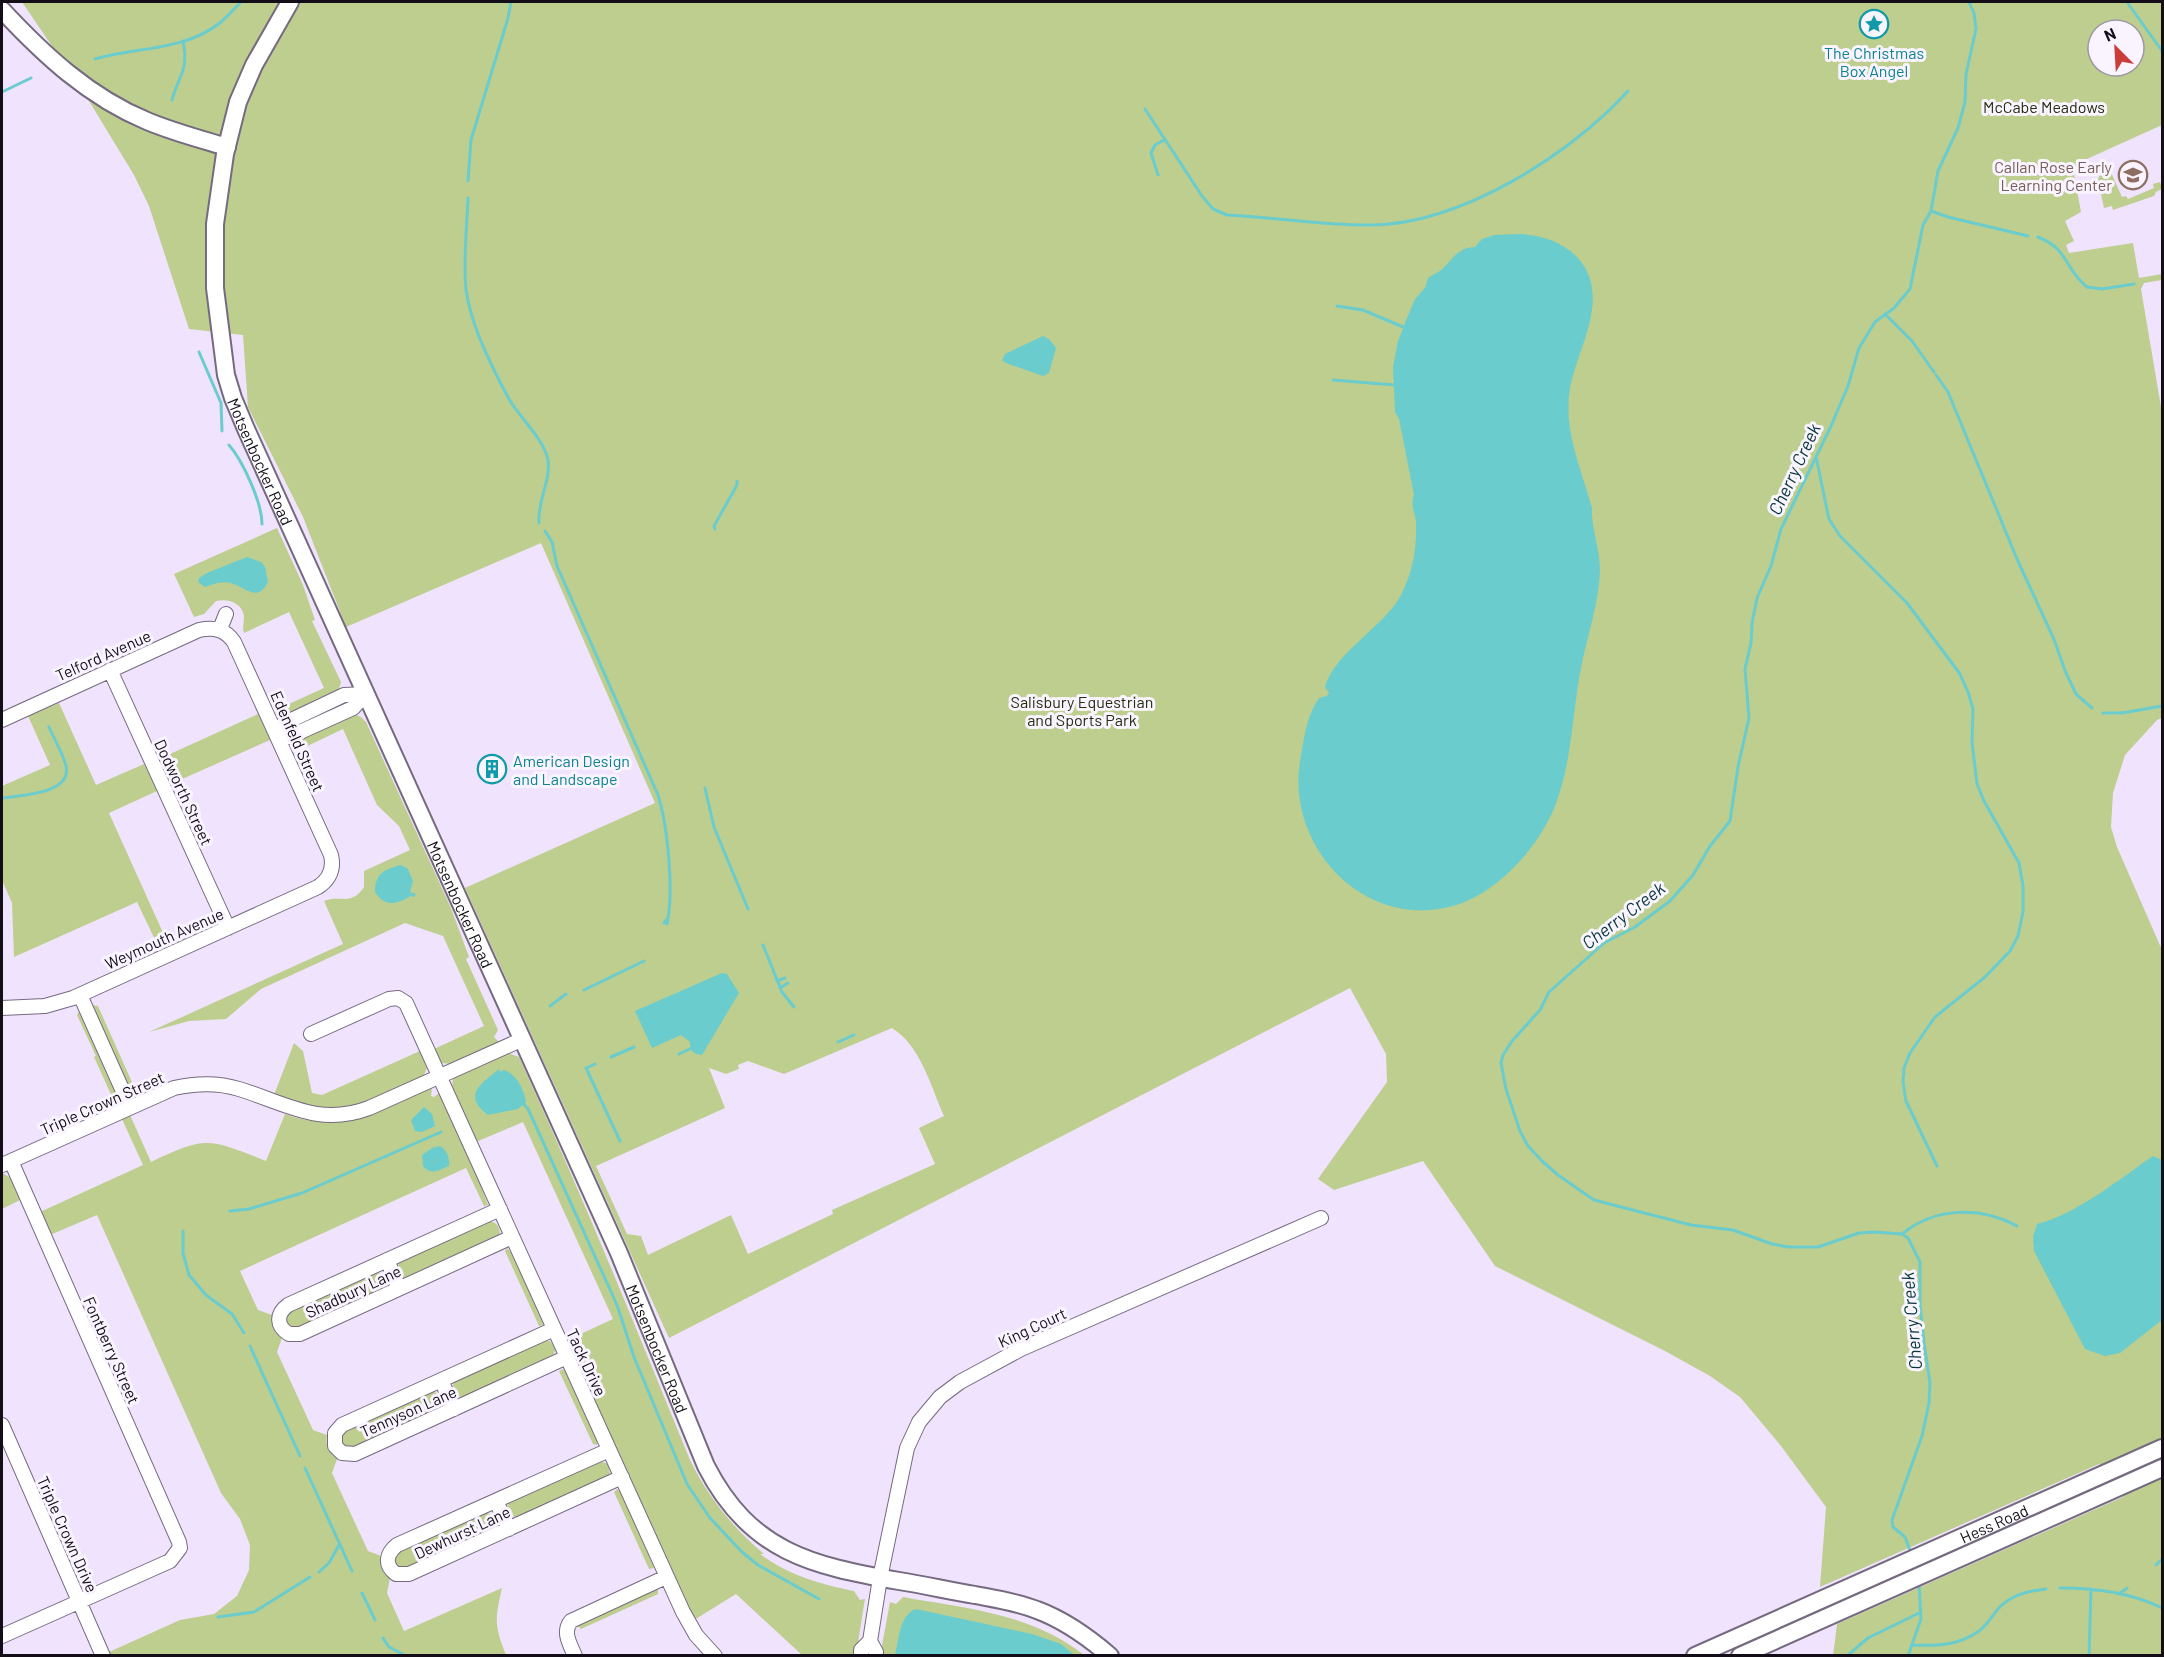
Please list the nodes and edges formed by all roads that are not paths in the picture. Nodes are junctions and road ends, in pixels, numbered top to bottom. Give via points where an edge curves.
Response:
1 (290, 2) edge
2 (2, 10) edge
3 (227, 147) junction
4 (226, 614) dead end
5 (220, 629) junction
6 (110, 670) junction
7 (366, 694) junction
8 (2, 720) edge
9 (277, 735) junction
10 (337, 875) joint
11 (228, 928) junction
12 (80, 995) junction
13 (2, 1008) edge
14 (311, 1034) dead end
15 (523, 1039) junction
16 (439, 1077) junction
17 (130, 1107) junction
18 (6, 1163) edge
19 (500, 1209) junction
20 (1321, 1218) dead end
21 (513, 1237) junction
22 (387, 1260) junction
23 (399, 1288) junction
24 (554, 1329) junction
25 (567, 1357) junction
26 (441, 1380) junction
27 (454, 1409) junction
28 (2, 1425) edge
29 (2163, 1448) edge
30 (609, 1449) junction
31 (2163, 1468) edge
32 (622, 1477) junction
33 (496, 1501) junction
34 (509, 1529) junction
35 (666, 1576) junction
36 (880, 1578) junction
37 (80, 1602) junction
38 (2, 1636) edge
39 (870, 1641) junction
40 (103, 1656) edge
41 (575, 1656) edge
42 (714, 1656) edge
43 (861, 1656) edge
44 (875, 1656) edge
45 (1110, 1656) edge
46 (1695, 1656) edge
47 (1740, 1656) edge

1 - 3 main road, Motsenbocker Road via 244,86
2 - 3 main road via 40,50 106,100 155,124
3 - 7 main road, Motsenbocker Road via 214,264 228,383
4 - 5 street
5 - 6 street, Telford Avenue via 198,630
5 - 9 street, Edenfeld Street via 234,642
6 - 8 street, Telford Avenue
6 - 11 street, Dodworth Street
7 - 9 street via 353,708 289,737
7 - 15 main road, Motsenbocker Road
9 - 10 street, Edenfeld Street
10 - 11 street, Weymouth Avenue
11 - 12 street, Weymouth Avenue
12 - 13 street, Weymouth Avenue via 45,1006
12 - 17 street
14 - 16 street, Tack Drive via 389,999 403,999
15 - 16 street, Triple Crown Street
15 - 36 main road, Motsenbocker Road via 619,1253 696,1445 718,1488 749,1523 786,1551 816,1563
16 - 17 street, Triple Crown Street via 369,1108 345,1114 306,1113 238,1089 205,1084 174,1089
16 - 19 street, Tack Drive
17 - 18 street, Triple Crown Street
18 - 37 street, Fontberry Street via 182,1554
19 - 21 street, Tack Drive
19 - 22 street, Shadbury Lane
20 - 36 street, King Court via 1021,1349 945,1393 926,1411 910,1440
21 - 23 street, Shadbury Lane
21 - 24 street, Tack Drive
22 - 23 street
22 - 23 street, Shadbury Lane via 288,1305 280,1313 280,1326 289,1334 300,1334
24 - 25 street, Tack Drive
24 - 26 street, Tennyson Lane
25 - 27 street, Tennyson Lane
25 - 30 street, Tack Drive
26 - 27 street
26 - 27 street, Tennyson Lane via 342,1425 335,1433 335,1446 342,1453 355,1454
28 - 37 street, Triple Crown Drive
29 - 46 main road, Hess Road
30 - 32 street, Tack Drive
30 - 33 street, Dewhurst Lane
31 - 47 main road, Hess Road
32 - 34 street, Dewhurst Lane
32 - 35 street, Tack Drive
33 - 34 street
33 - 34 street, Dewhurst Lane via 397,1545 387,1558 389,1566 396,1574 409,1574
35 - 41 street via 563,1624
35 - 42 street, Tack Drive via 687,1621
36 - 39 street
36 - 45 main road, Motsenbocker Road via 995,1598 1038,1610 1073,1628
37 - 38 street
37 - 40 street, Triple Crown Drive
39 - 43 street via 861,1650
39 - 44 street

